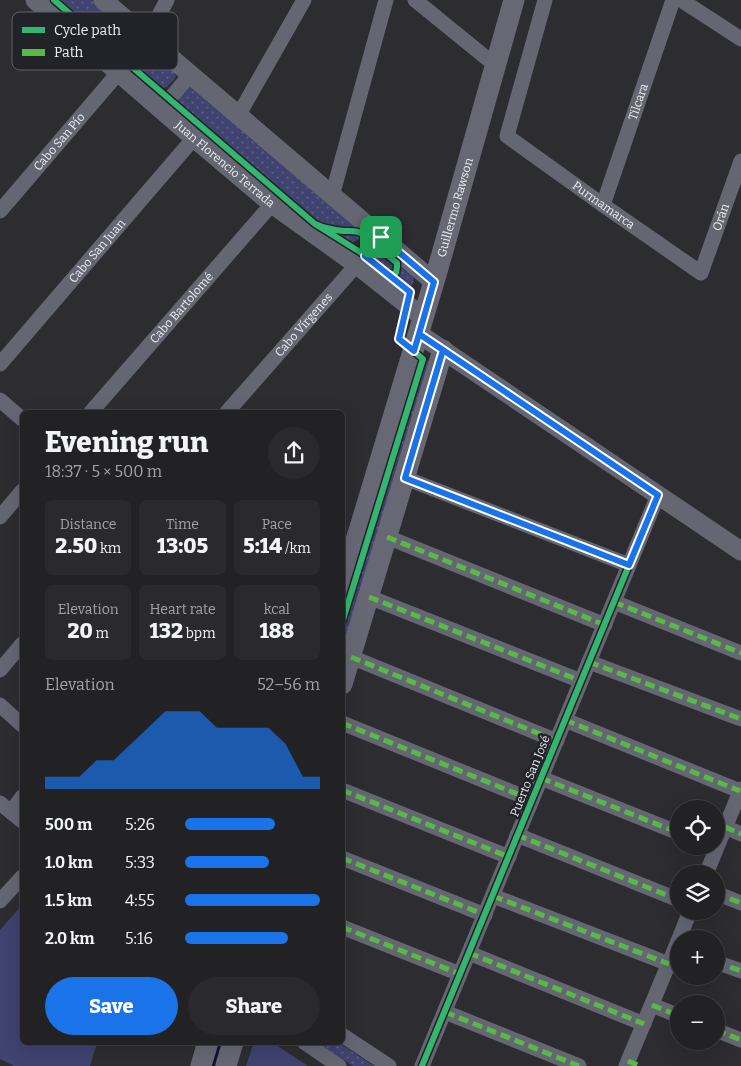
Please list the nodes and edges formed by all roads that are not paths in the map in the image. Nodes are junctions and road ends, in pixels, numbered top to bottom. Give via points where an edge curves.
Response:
1 (35, 0) edge
2 (102, 0) edge
3 (167, 0) edge
4 (304, 0) edge
5 (386, 0) edge
6 (415, 0) edge
7 (514, 0) edge
8 (545, 0) edge
9 (673, 0) edge
10 (680, 0) edge
11 (49, 12) edge
12 (116, 12) edge
13 (161, 12) edge
14 (741, 39) edge
15 (178, 65) edge
16 (496, 65) junction
17 (117, 70) edge
18 (119, 72) junction
19 (190, 75) junction
20 (160, 109) junction
21 (238, 116) junction
22 (194, 138) junction
23 (741, 161) edge
24 (332, 196) junction
25 (272, 204) junction
26 (602, 205) junction
27 (0, 211) edge
28 (381, 237) junction
29 (356, 265) junction
30 (700, 273) joint
31 (434, 282) junction
32 (421, 326) junction
33 (443, 350) junction
34 (0, 364) edge
35 (0, 400) edge
36 (93, 410) edge
37 (229, 410) edge
38 (20, 417) edge
39 (405, 478) junction
40 (20, 493) edge
41 (658, 495) junction
42 (0, 517) edge
43 (387, 537) junction
44 (741, 551) edge
45 (629, 565) junction
46 (345, 577) edge
47 (369, 597) junction
48 (614, 602) junction
49 (605, 625) junction
50 (20, 646) edge
51 (741, 654) edge
52 (351, 657) junction
53 (589, 662) junction
54 (0, 670) edge
55 (345, 675) edge
56 (581, 681) junction
57 (0, 705) edge
58 (741, 719) edge
59 (565, 720) junction
60 (20, 723) edge
61 (345, 724) edge
62 (557, 740) junction
63 (541, 778) junction
64 (741, 790) edge
65 (345, 791) edge
66 (20, 800) edge
67 (532, 800) junction
68 (11, 812) edge
69 (725, 827) joint
70 (670, 829) edge
71 (741, 834) edge
72 (518, 835) junction
73 (509, 857) junction
74 (345, 859) edge
75 (20, 879) edge
76 (493, 896) junction
77 (670, 896) edge
78 (725, 897) edge
79 (0, 901) edge
80 (741, 903) edge
81 (485, 915) junction
82 (345, 928) edge
83 (469, 953) junction
84 (669, 964) joint
85 (725, 966) edge
86 (741, 972) edge
87 (460, 974) junction
88 (652, 1005) junction
89 (445, 1012) junction
90 (670, 1012) edge
91 (644, 1024) junction
92 (725, 1034) edge
93 (345, 1037) edge
94 (741, 1040) edge
95 (207, 1045) edge
96 (232, 1045) edge
97 (308, 1045) edge
98 (632, 1064) edge
99 (201, 1066) edge
100 (226, 1066) edge
101 (339, 1066) edge
102 (389, 1066) edge
103 (422, 1066) edge
104 (579, 1066) edge

1 - 11 street, Juan Florencio Terrada
2 - 12 street
3 - 13 street
4 - 21 street
5 - 24 street
6 - 16 street
7 - 16 main road, Guillermo Rawson
8 - 26 street, Purmamarca via 507,136
9 - 26 street, Tilcara
10 - 14 street
15 - 19 street
16 - 31 main road, Guillermo Rawson
17 - 18 street, Juan Florencio Terrada
18 - 20 street, Juan Florencio Terrada
18 - 27 street, Cabo San Pío
19 - 20 street
19 - 21 street
20 - 22 street, Juan Florencio Terrada
21 - 24 street
22 - 25 street, Juan Florencio Terrada
22 - 34 street, Cabo San Juan
23 - 30 street, Orán
24 - 28 street
25 - 29 street, Juan Florencio Terrada
25 - 36 street, Cabo Bartolomé
26 - 30 street, Purmamarca
28 - 29 street, Cabo Vírgenes
28 - 31 street
29 - 32 street, Juan Florencio Terrada
29 - 37 street, Cabo Vírgenes
31 - 32 main road, Guillermo Rawson
32 - 33 street, Juan Florencio Terrada
32 - 46 main road, Guillermo Rawson
33 - 39 main road
33 - 41 street, Juan Florencio Terrada
35 - 38 street
39 - 43 main road
39 - 45 street
40 - 42 street
41 - 44 street, Juan Florencio Terrada
41 - 45 street, Puerto San José
43 - 47 main road
43 - 49 street
45 - 48 street, Puerto San José
47 - 52 main road
47 - 56 street
48 - 49 street, Puerto San José
48 - 51 street
49 - 53 street, Puerto San José
50 - 54 street
52 - 55 main road
52 - 62 street
53 - 56 street, Puerto San José
53 - 58 street
56 - 59 street, Puerto San José
57 - 60 street
59 - 62 street, Puerto San José
59 - 64 street
61 - 67 street
62 - 63 street, Puerto San José
63 - 67 street, Puerto San José
63 - 70 street
64 - 69 street
65 - 73 street
66 - 68 street
67 - 72 street, Puerto San José
69 - 71 street
72 - 73 street, Puerto San José
72 - 77 street
73 - 76 street, Puerto San José
74 - 81 street
75 - 79 street
76 - 81 street, Puerto San José
76 - 84 street
78 - 80 street
81 - 83 street, Puerto San José
82 - 87 street
83 - 87 street, Puerto San José
83 - 91 street
84 - 88 street
85 - 86 street
87 - 89 street, Puerto San José
88 - 90 street
88 - 91 street
89 - 103 street, Puerto San José
89 - 104 street
91 - 98 street
92 - 94 street
93 - 102 street
95 - 99 main road
96 - 100 main road
97 - 101 street

